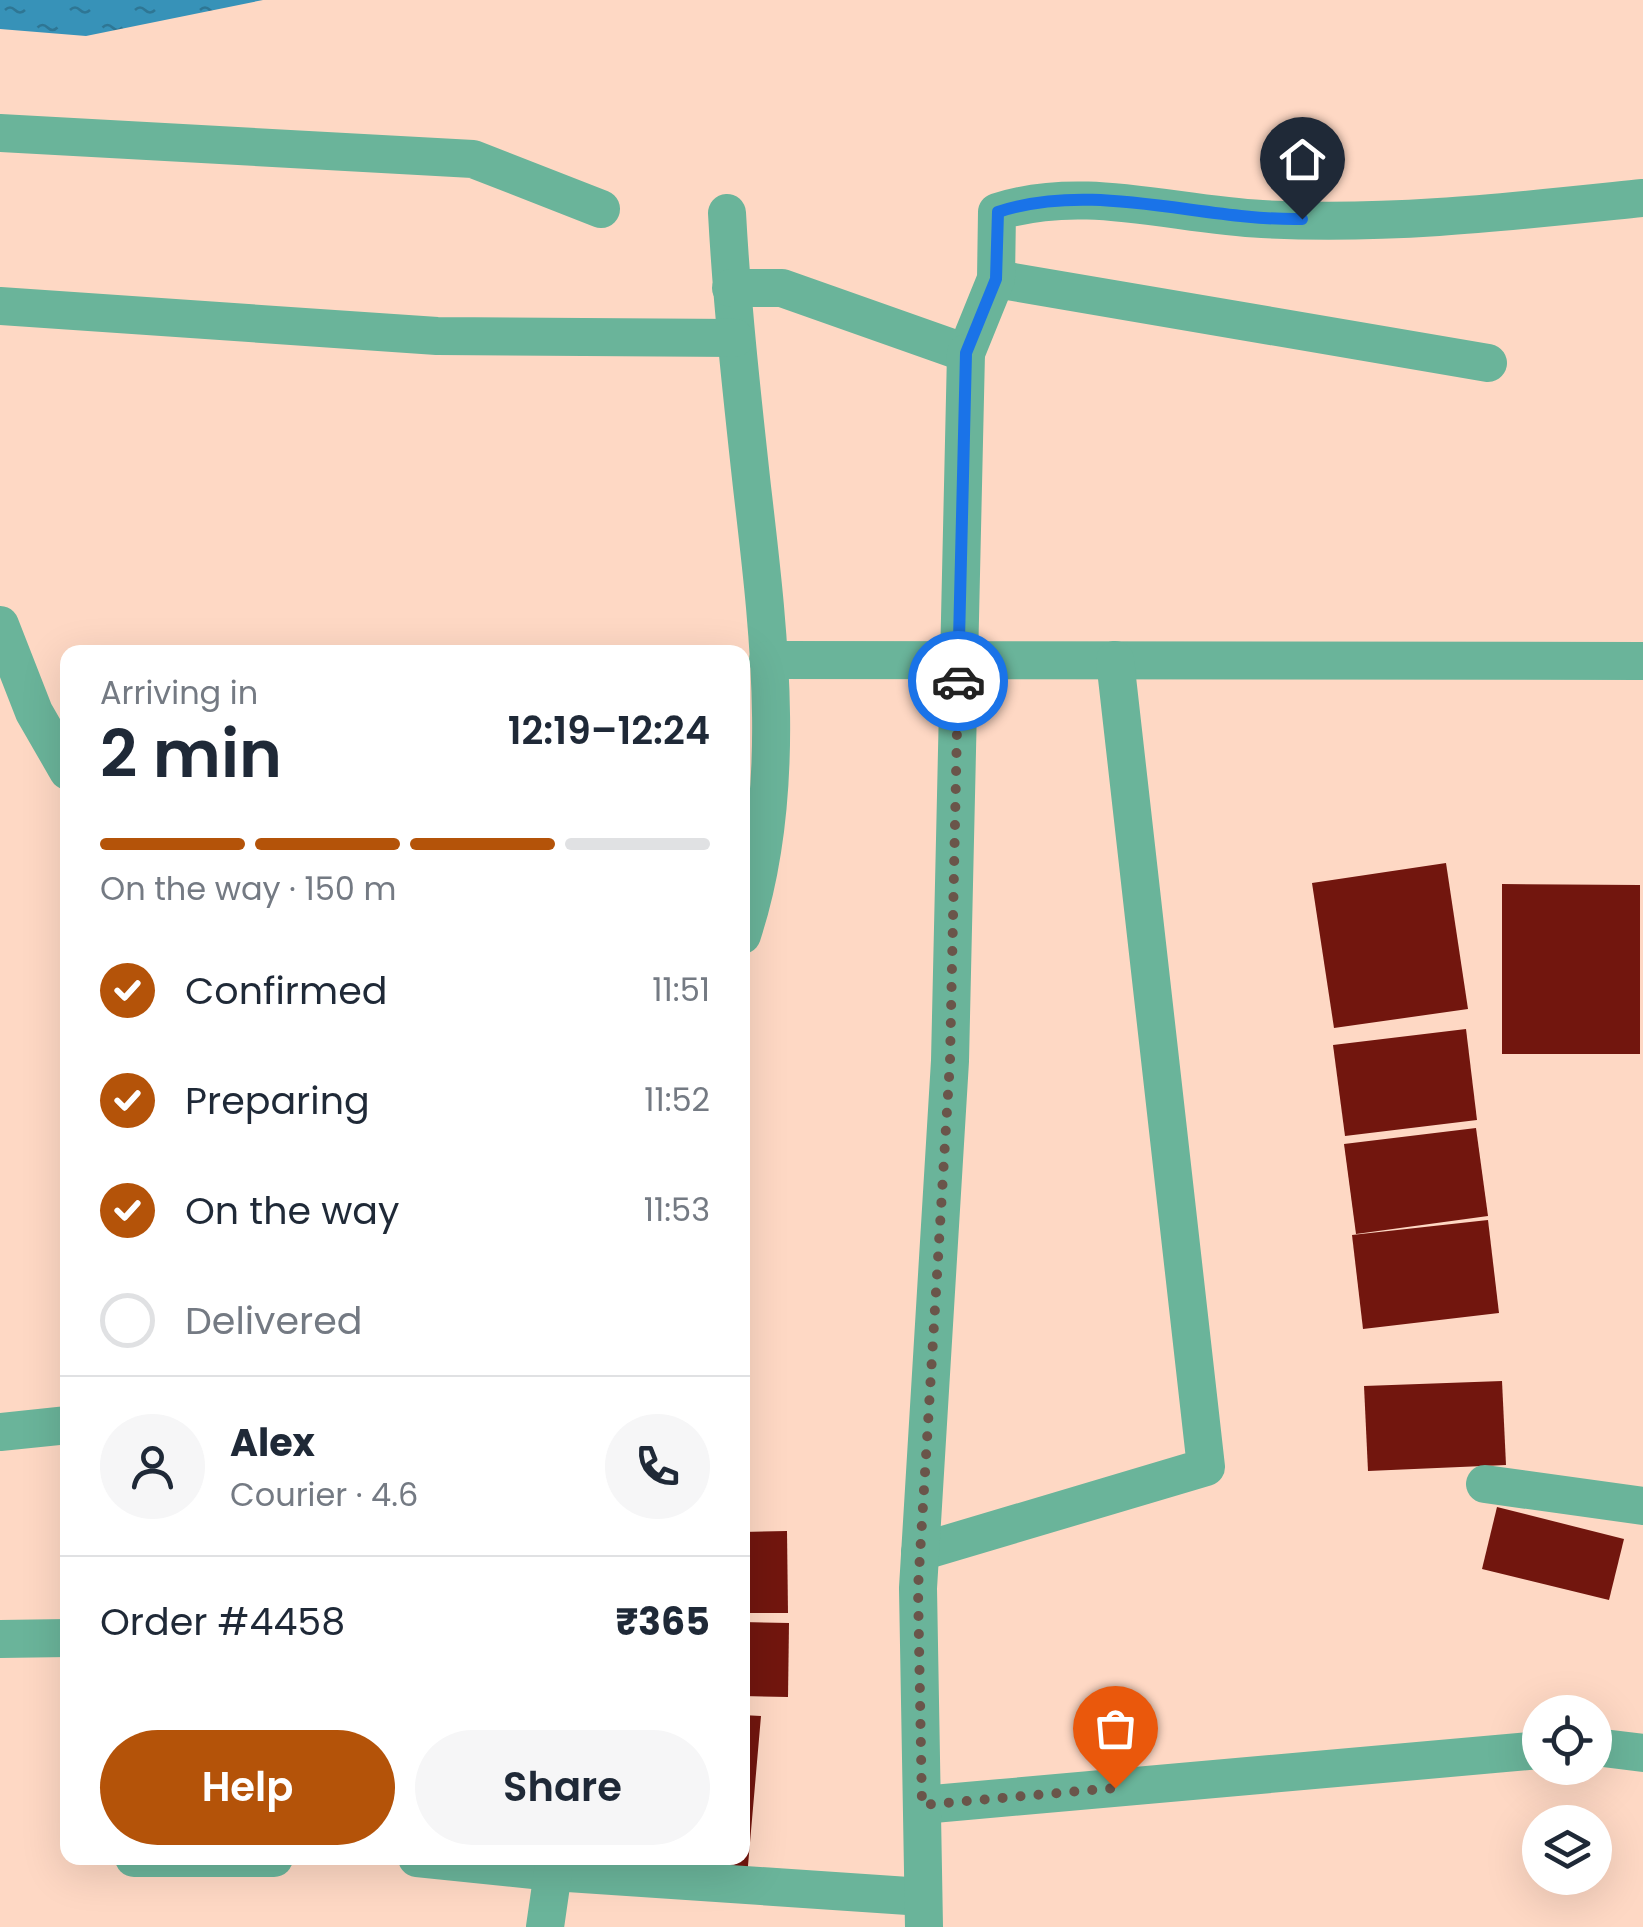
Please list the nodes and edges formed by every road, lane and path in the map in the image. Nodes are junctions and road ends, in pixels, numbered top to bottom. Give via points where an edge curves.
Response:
1 (0, 133) edge
2 (1643, 198) edge
3 (601, 209) dead end
4 (727, 213) dead end
5 (996, 279) junction
6 (731, 288) junction
7 (0, 306) edge
8 (735, 338) junction
9 (966, 353) junction
10 (1488, 364) dead end
11 (0, 626) edge
12 (768, 660) junction
13 (1115, 660) junction
14 (959, 661) junction
15 (1643, 661) edge
16 (60, 756) edge
17 (750, 900) edge
18 (60, 1427) edge
19 (0, 1432) edge
20 (1484, 1484) dead end
21 (1643, 1506) edge
22 (920, 1552) junction
23 (60, 1638) edge
24 (0, 1640) edge
25 (1612, 1749) edge
26 (1522, 1752) edge
27 (1643, 1752) edge
28 (922, 1805) junction
29 (554, 1865) edge
30 (924, 1912) edge
31 (545, 1927) edge

1 - 3 street via 473,160
2 - 5 street via 1499,215 1262,220 1112,201 1026,203 998,212
4 - 6 street
5 - 9 street
5 - 10 street
6 - 8 street
6 - 9 street via 782,288
7 - 8 street via 436,336
8 - 12 street
9 - 14 street
11 - 16 street via 34,712
12 - 14 street
12 - 17 street via 766,829
13 - 14 street
13 - 15 street
13 - 22 street via 1206,1467
14 - 22 street via 950,1061
18 - 19 street
20 - 21 street
22 - 28 street
23 - 24 street
25 - 27 street
26 - 28 street
28 - 30 street
29 - 30 street
29 - 31 street

